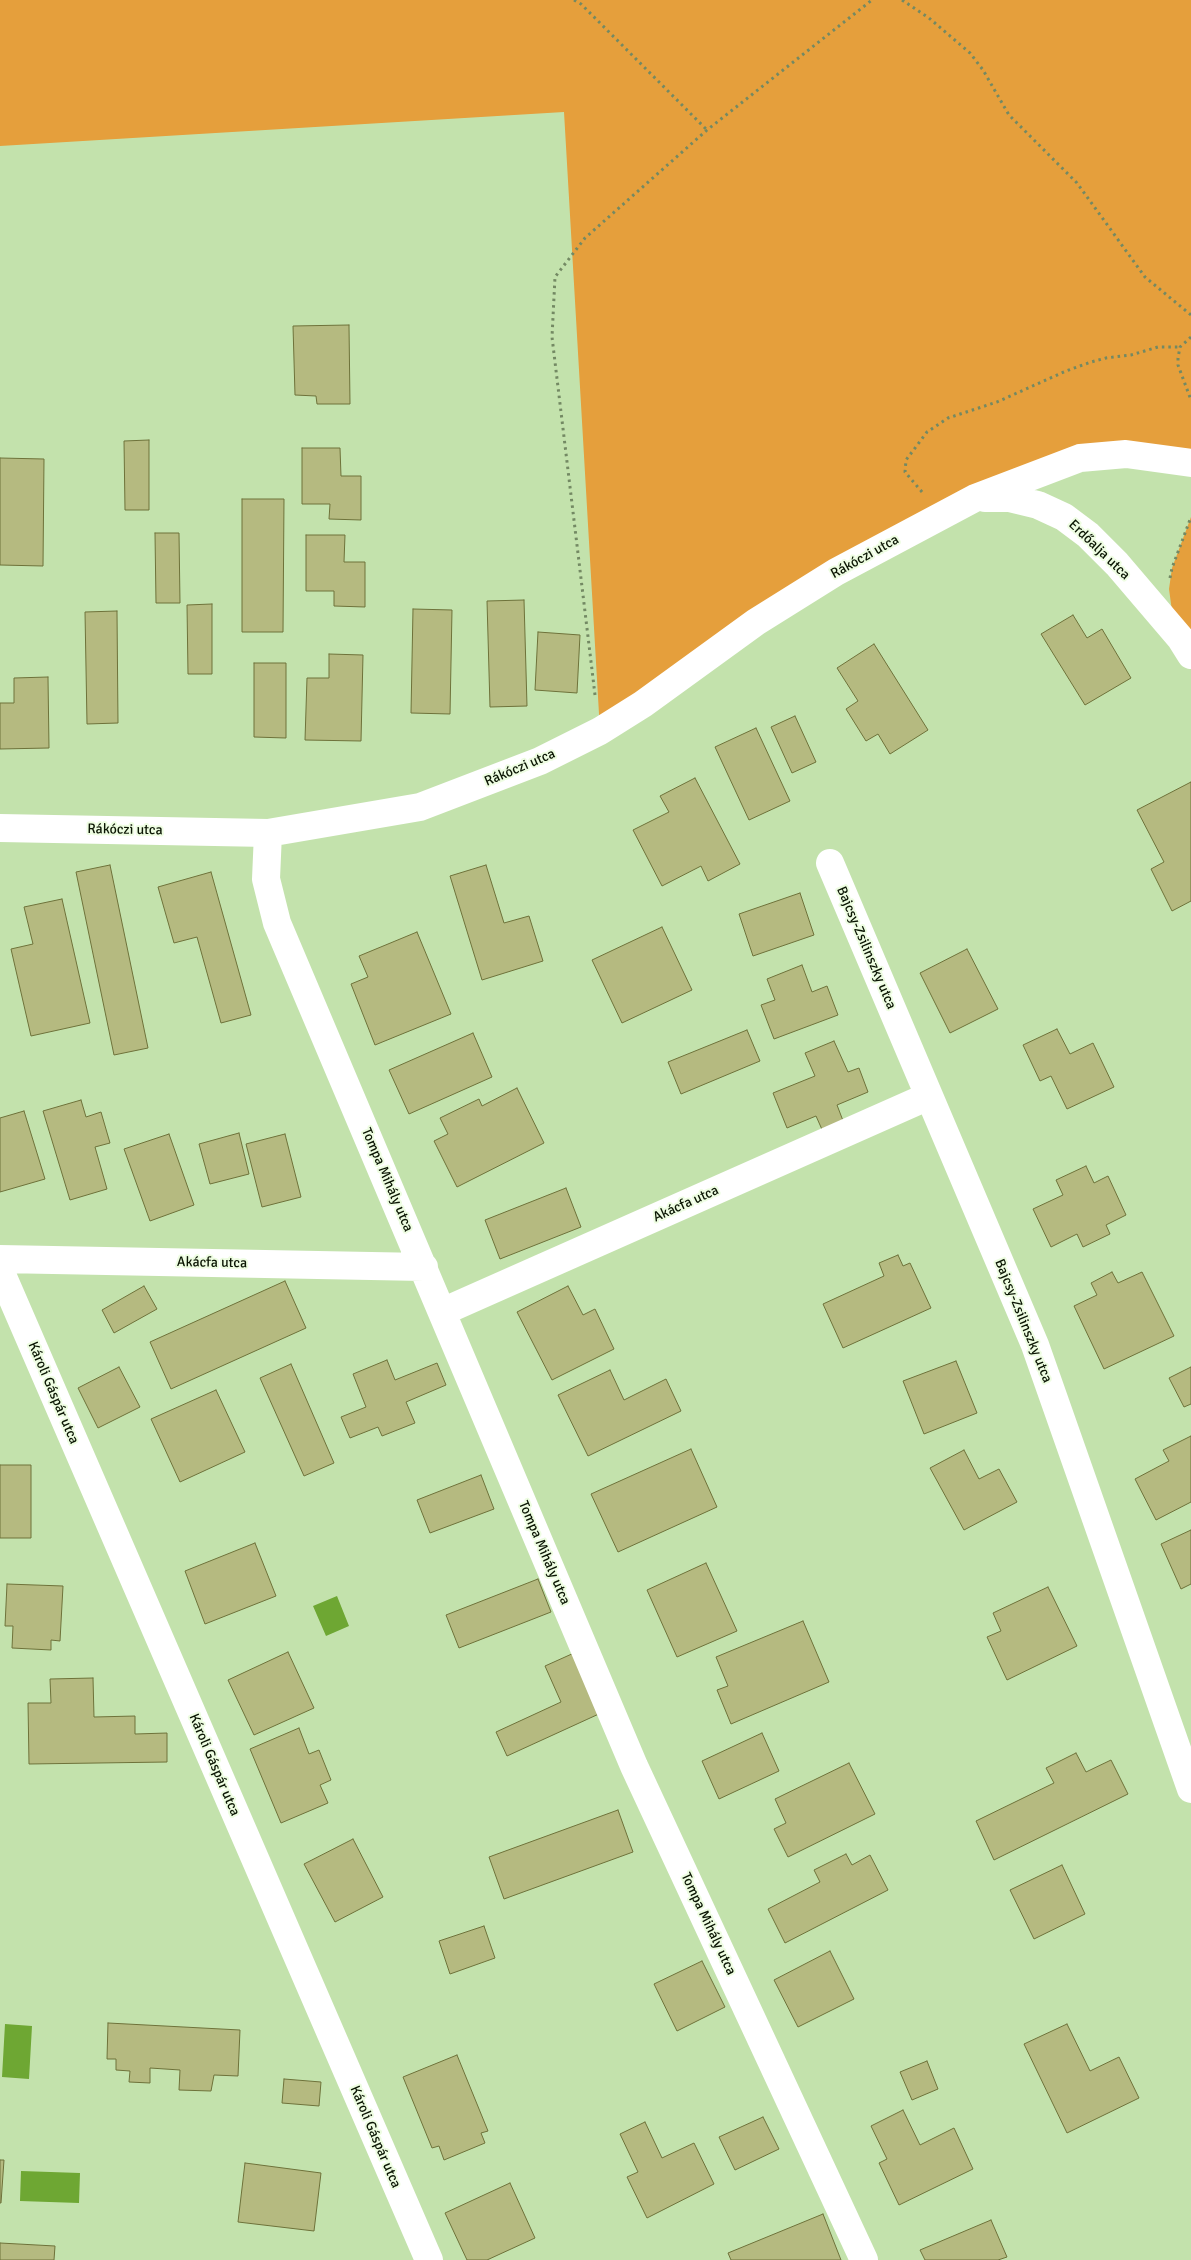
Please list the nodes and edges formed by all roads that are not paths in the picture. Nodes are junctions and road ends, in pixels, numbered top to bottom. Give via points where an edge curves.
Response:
1 (1191, 463) edge
2 (975, 498) junction
3 (1191, 655) edge
4 (0, 828) edge
5 (268, 833) junction
6 (830, 863) dead end
7 (929, 1096) junction
8 (0, 1259) edge
9 (424, 1267) junction
10 (0, 1270) edge
11 (442, 1312) junction
12 (1191, 1789) edge
13 (429, 2260) edge
14 (864, 2260) edge

1 - 2 street, Rákóczi utca via 1126,454 1080,458
2 - 3 street, Erdőalja utca via 1009,498 1038,505 1064,517 1116,564
2 - 5 street, Rákóczi utca via 828,577 756,622 643,704 600,731 540,761 420,807
4 - 5 street, Rákóczi utca
5 - 9 street, Tompa Mihály utca via 266,879 277,923
6 - 7 street, Bajcsy-Zsilinszky utca
7 - 11 street, Akácfa utca
7 - 12 street, Bajcsy-Zsilinszky utca via 1035,1345
8 - 9 street, Akácfa utca
9 - 11 street, Tompa Mihály utca
10 - 13 street, Károli Gáspár utca
11 - 14 street, Tompa Mihály utca via 634,1766

